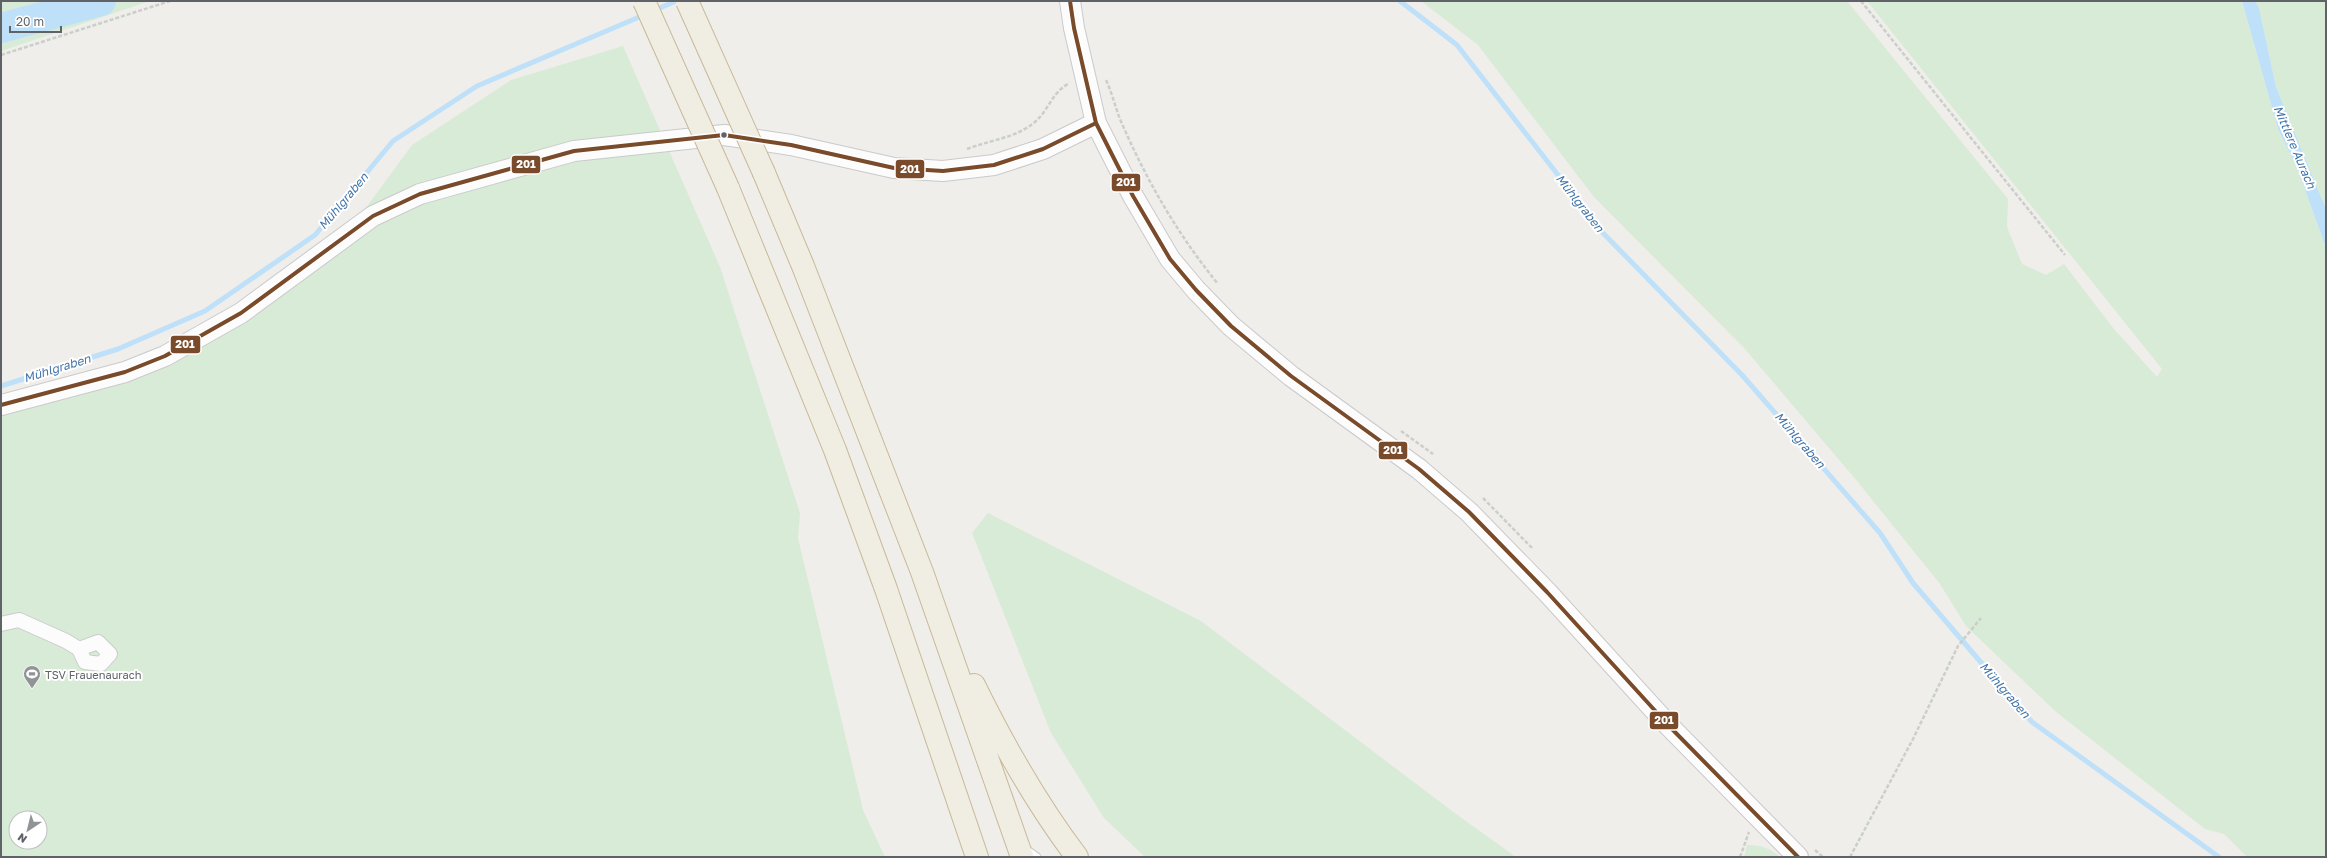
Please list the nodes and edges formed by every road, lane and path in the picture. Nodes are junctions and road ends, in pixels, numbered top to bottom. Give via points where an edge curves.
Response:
1 (170, 1) edge
2 (644, 1) edge
3 (687, 1) edge
4 (1070, 1) edge
5 (1861, 1) edge
6 (1, 55) edge
7 (1096, 123) junction
8 (2065, 255) dead end
9 (1, 405) edge
10 (922, 572) junction
11 (1981, 618) dead end
12 (1, 624) edge
13 (78, 649) dead end
14 (1755, 815) junction
15 (1020, 850) edge
16 (977, 857) edge
17 (1037, 857) edge
18 (1077, 857) edge
19 (1740, 857) edge
20 (1798, 857) edge
21 (1850, 857) edge

1 - 6 path
2 - 16 highway, bridge via 728,188 835,450 886,588
3 - 10 highway, bridge via 803,266
4 - 7 street
5 - 8 path
7 - 9 street via 1043,149 994,165 943,171 894,168 791,145 724,135 574,150 420,194 374,216 241,313 165,356 125,372
7 - 14 street via 1133,196 1170,259 1196,290 1231,326 1291,376 1419,469 1469,512
10 - 15 highway
10 - 18 highway via 1006,748 1046,816
11 - 21 path via 1958,646 1913,739
12 - 13 street via 20,620
14 - 19 path
14 - 20 street
15 - 17 lane

